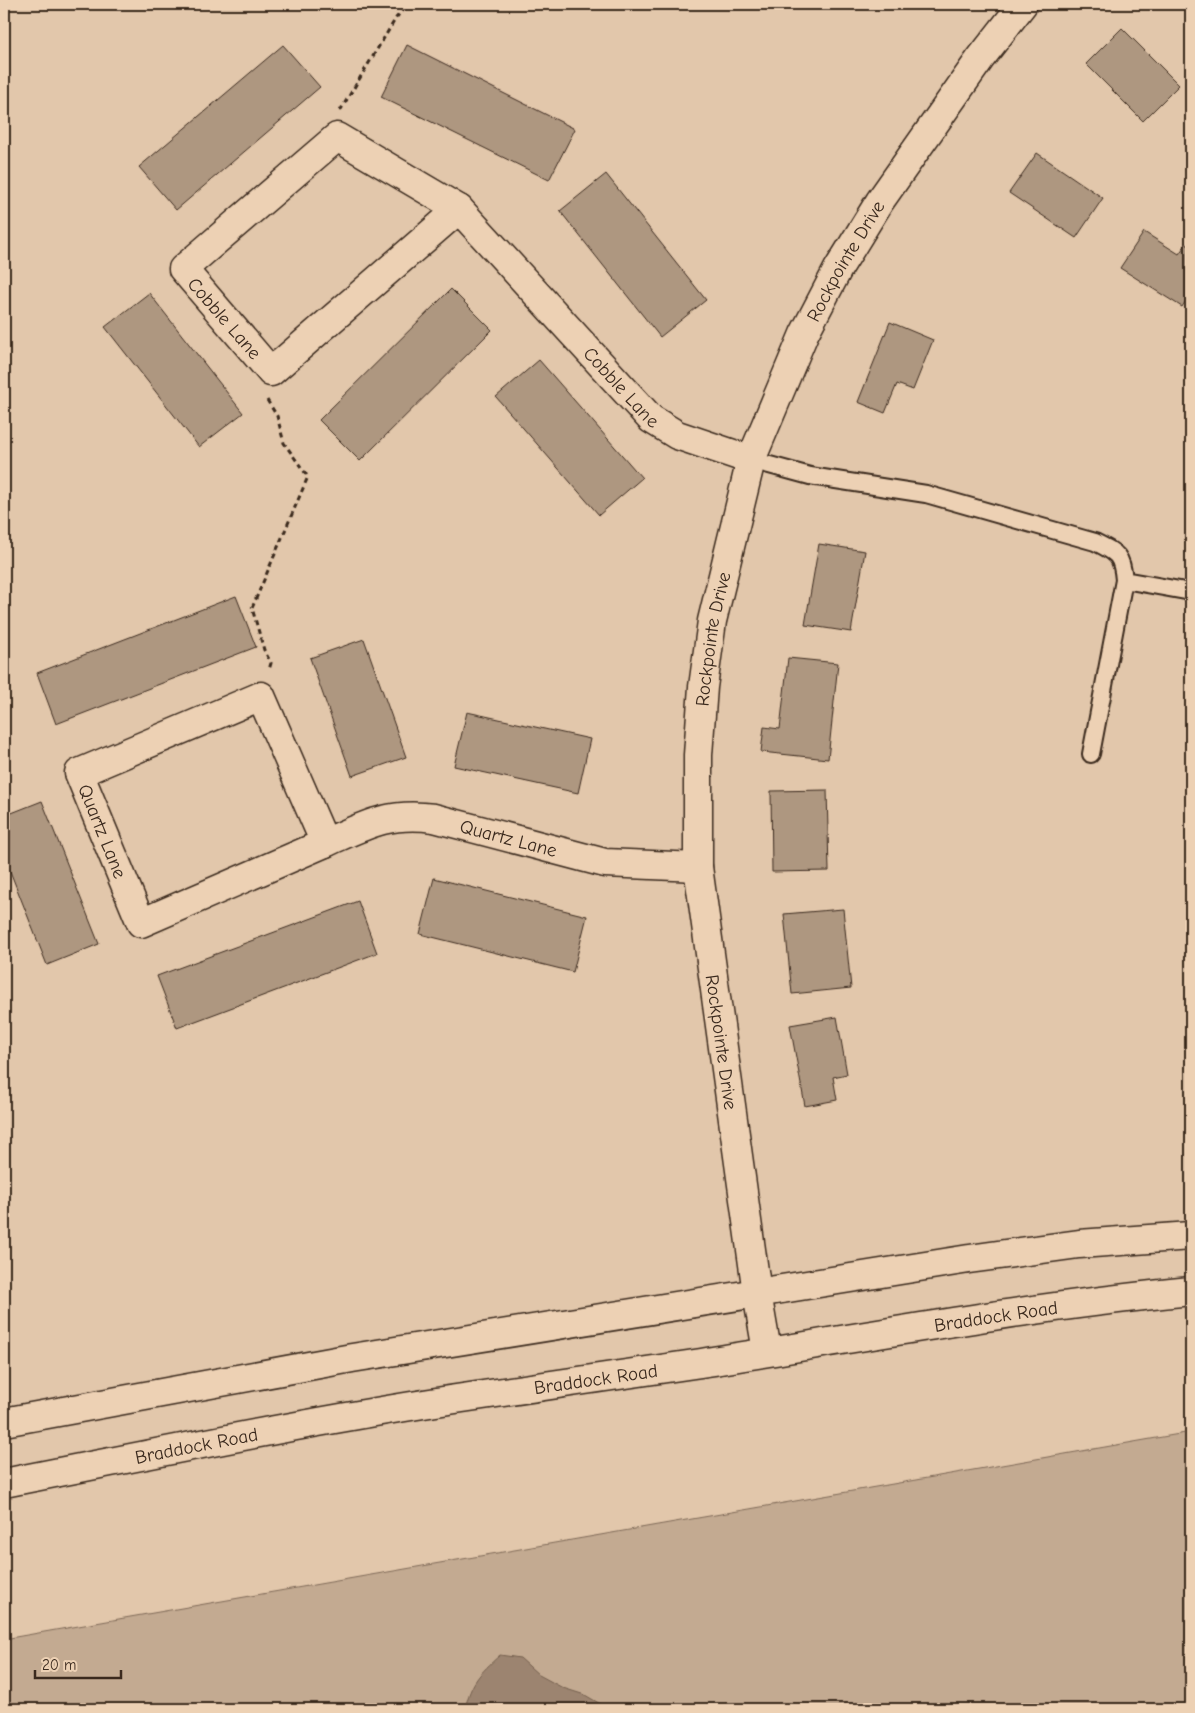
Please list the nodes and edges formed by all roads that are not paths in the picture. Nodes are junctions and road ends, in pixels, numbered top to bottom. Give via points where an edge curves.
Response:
1 (1023, 4) edge
2 (459, 209) junction
3 (751, 460) junction
4 (1124, 580) junction
5 (1191, 592) edge
6 (1091, 754) dead end
7 (325, 843) junction
8 (698, 867) junction
9 (1191, 1236) edge
10 (1191, 1291) edge
11 (756, 1293) junction
12 (767, 1352) junction
13 (4, 1422) edge
14 (4, 1483) edge

1 - 3 street, Rockpointe Drive via 886,193 838,269 804,334
2 - 2 street, Cobble Lane via 337,137 183,269 271,372
2 - 3 street, Cobble Lane via 651,419 678,435
3 - 4 lane via 810,476 926,494 1095,542 1111,550 1122,561
3 - 8 street, Rockpointe Drive via 712,620 704,678 698,755
4 - 5 lane
4 - 6 lane
7 - 7 street, Quartz Lane via 141,923 79,773 261,696
7 - 8 street, Quartz Lane via 377,820 408,814 605,863
8 - 11 street, Rockpointe Drive
9 - 11 street via 1079,1244
10 - 12 street, Braddock Road via 1112,1298 872,1333
11 - 12 street, Rockpointe Drive
11 - 13 street via 352,1358
12 - 14 street, Braddock Road via 447,1400

